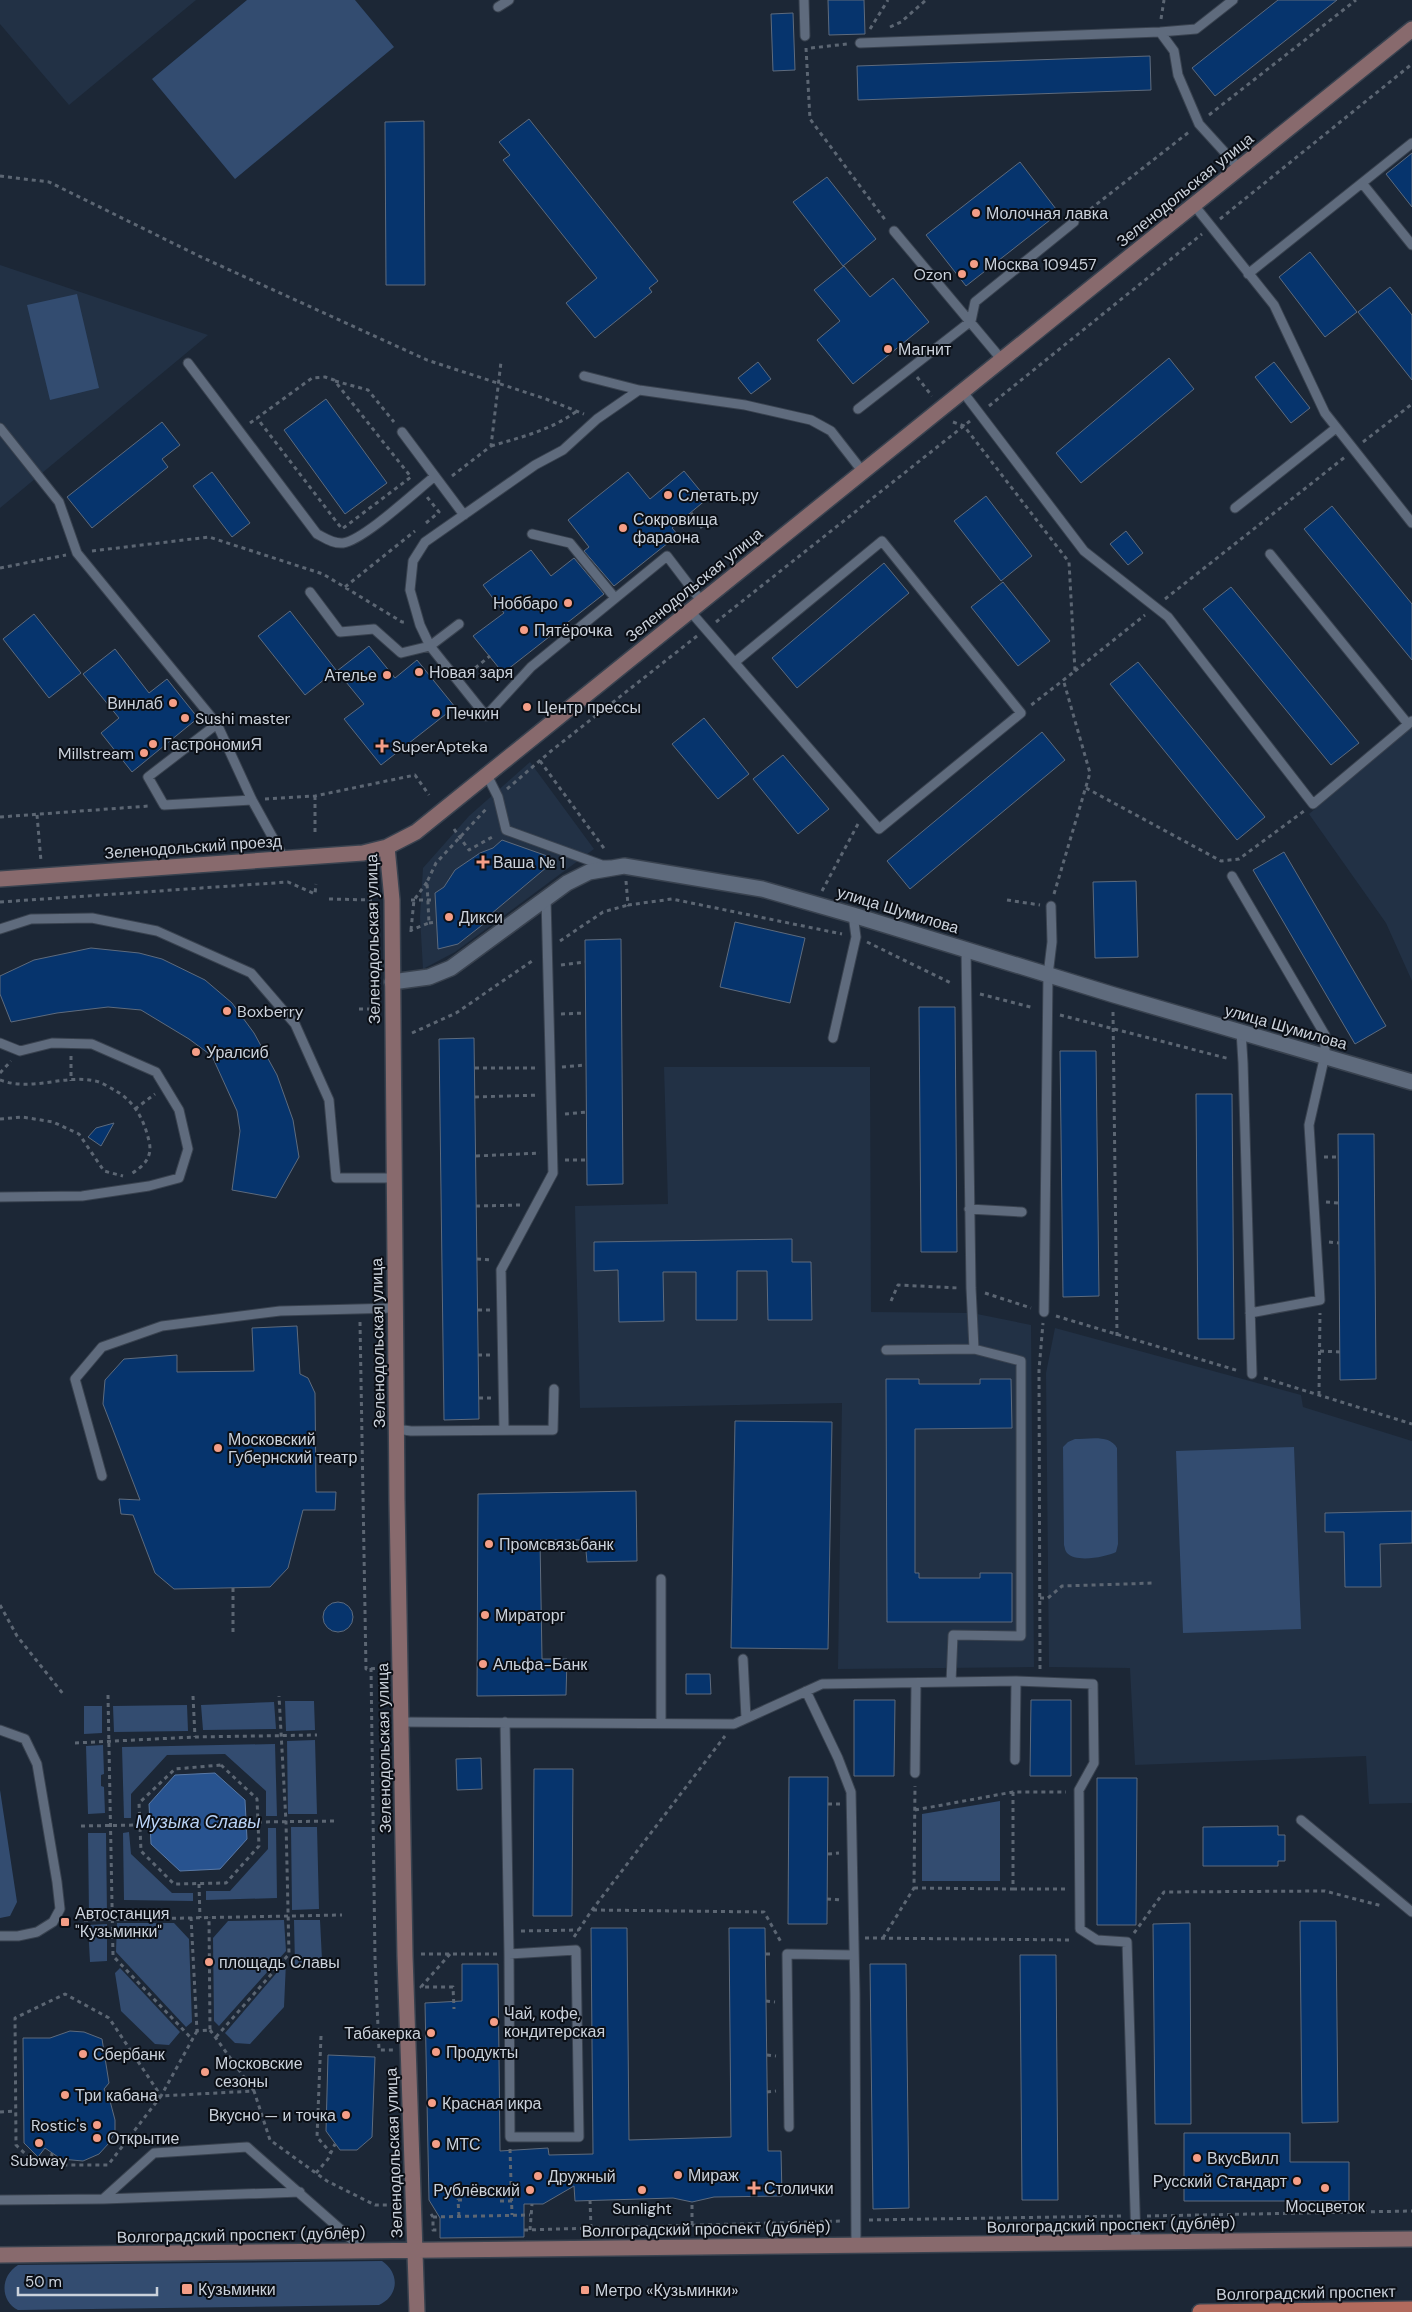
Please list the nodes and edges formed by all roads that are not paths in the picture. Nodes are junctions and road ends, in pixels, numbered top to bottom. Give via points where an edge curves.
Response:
1 (509, 0) edge
2 (804, 0) edge
3 (1233, 0) edge
4 (498, 8) dead end
5 (1412, 29) edge
6 (1160, 32) junction
7 (805, 36) road end
8 (860, 43) dead end
9 (1412, 143) edge
10 (1239, 168) junction
11 (1362, 183) junction
12 (1194, 206) junction
13 (1074, 222) road end
14 (894, 231) road end
15 (1412, 245) edge
16 (1248, 274) junction
17 (971, 321) junction
18 (1002, 360) junction
19 (188, 363) dead end
20 (584, 376) dead end
21 (639, 390) junction
22 (963, 392) junction
23 (858, 409) dead end
24 (0, 428) edge
25 (1336, 428) junction
26 (402, 432) road end
27 (863, 472) junction
28 (435, 476) junction
29 (1235, 508) dead end
30 (464, 514) junction
31 (1412, 522) edge
32 (532, 534) dead end
33 (1270, 554) dead end
34 (310, 592) dead end
35 (615, 598) junction
36 (702, 602) junction
37 (690, 611) junction
38 (459, 624) dead end
39 (430, 646) junction
40 (735, 662) junction
41 (1410, 722) edge
42 (217, 724) junction
43 (487, 775) junction
44 (252, 800) junction
45 (387, 847) junction
46 (284, 858) junction
47 (624, 866) junction
48 (1232, 876) dead end
49 (0, 880) edge
50 (546, 897) junction
51 (1051, 906) road end
52 (853, 914) junction
53 (0, 929) edge
54 (966, 949) junction
55 (1048, 975) junction
56 (392, 982) junction
57 (1241, 1031) junction
58 (833, 1038) dead end
59 (0, 1043) edge
60 (1325, 1056) junction
61 (1412, 1082) edge
62 (394, 1178) junction
63 (0, 1197) edge
64 (969, 1210) junction
65 (1022, 1212) dead end
66 (395, 1308) junction
67 (1044, 1312) road end
68 (1250, 1313) junction
69 (974, 1349) junction
70 (886, 1350) dead end
71 (1252, 1374) road end
72 (554, 1389) dead end
73 (396, 1429) junction
74 (504, 1429) junction
75 (102, 1476) dead end
76 (661, 1579) dead end
77 (743, 1659) dead end
78 (1016, 1681) junction
79 (951, 1682) junction
80 (916, 1683) junction
81 (806, 1691) junction
82 (746, 1718) junction
83 (402, 1722) junction
84 (505, 1722) junction
85 (661, 1723) junction
86 (0, 1730) edge
87 (1015, 1760) dead end
88 (916, 1773) road end
89 (1301, 1820) dead end
90 (1412, 1912) edge
91 (0, 1936) edge
92 (509, 1954) junction
93 (854, 1956) junction
94 (789, 2127) dead end
95 (300, 2192) junction
96 (103, 2199) junction
97 (0, 2200) edge
98 (1412, 2239) edge
99 (1136, 2242) junction
100 (856, 2245) junction
101 (366, 2251) junction
102 (415, 2251) junction
103 (0, 2255) edge
104 (1412, 2309) edge
105 (417, 2312) edge
106 (1200, 2312) edge

1 - 4 lane
2 - 7 lane
3 - 6 lane via 1196,29
5 - 10 street, Зеленодольская улица
6 - 8 lane
6 - 10 lane via 1174,51 1178,75 1198,124
9 - 11 lane
10 - 12 street, Зеленодольская улица
11 - 15 lane
11 - 16 lane
12 - 16 lane
12 - 18 street, Зеленодольская улица
13 - 17 lane via 976,302
14 - 17 lane
16 - 25 lane via 1274,305 1325,413
17 - 18 lane
17 - 23 lane
18 - 22 street, Зеленодольская улица
19 - 28 lane via 317,534 330,541 343,542 359,536
20 - 21 lane
21 - 27 lane via 744,405 810,420 830,431
21 - 30 lane via 596,419 563,450 535,465
22 - 27 street, Зеленодольская улица
22 - 41 lane via 1084,551 1168,617 1314,804
24 - 42 lane via 59,502 76,553
25 - 29 lane
25 - 31 lane
26 - 28 lane
27 - 36 street, Зеленодольская улица
28 - 30 lane
30 - 39 lane via 425,542 413,561 410,590 418,620
32 - 35 lane via 570,543
33 - 41 lane
34 - 39 lane via 340,632 374,629 401,653
35 - 36 lane via 667,556
35 - 39 lane via 531,666 486,716
36 - 37 street, Зеленодольская улица
37 - 40 lane
37 - 43 street, Зеленодольская улица
38 - 39 lane
40 - 40 lane via 879,829 1021,713 882,541
42 - 44 lane
42 - 44 lane via 148,777 164,805
43 - 45 street, Зеленодольская улица via 416,832
43 - 47 lane via 498,797 506,830 602,865
44 - 46 lane
45 - 46 street, Зеленодольский проезд via 363,853
45 - 56 street, Зеленодольская улица via 392,900
46 - 49 street, Зеленодольский проезд
47 - 50 street, улица Шумилова via 589,872
47 - 52 street, улица Шумилова via 762,888
48 - 60 lane via 1325,1034
50 - 56 street, улица Шумилова via 451,968 428,977
50 - 74 lane via 553,1173 501,1270
51 - 55 lane via 1052,942
52 - 54 street, улица Шумилова
52 - 58 lane via 856,937
53 - 62 lane via 31,919 92,918 157,931 251,973 295,1024 328,1100 336,1178
54 - 55 street, улица Шумилова
54 - 64 lane
55 - 57 street, улица Шумилова
55 - 67 lane
56 - 62 street, Зеленодольская улица
57 - 60 street, улица Шумилова
57 - 68 lane
59 - 63 lane via 20,1052 52,1042 92,1044 156,1072 179,1110 188,1149 179,1178 149,1186 82,1196
60 - 61 street, улица Шумилова
60 - 68 lane via 1309,1125 1320,1300
62 - 66 street, Зеленодольская улица
64 - 65 lane
64 - 69 lane
66 - 73 street, Зеленодольская улица
66 - 75 lane via 280,1311 162,1326 102,1347 74,1379
68 - 71 lane
69 - 70 lane
69 - 79 lane via 1021,1361 1021,1636 952,1635
72 - 74 lane via 553,1430
73 - 74 lane
73 - 83 street, Зеленодольская улица
76 - 85 lane
77 - 82 lane
78 - 79 lane
78 - 87 lane
78 - 99 lane via 1093,1684 1094,1763 1080,1792 1080,1929 1097,1940 1127,1942
79 - 80 lane
80 - 81 lane via 822,1684
80 - 88 lane
81 - 82 lane
81 - 93 lane via 851,1792
82 - 85 lane via 734,1724
83 - 84 lane
83 - 102 street, Зеленодольская улица via 405,1956
84 - 85 lane
84 - 92 lane
86 - 91 lane via 26,1738 37,1764 60,1909 53,1922 37,1932
89 - 90 lane
92 - 92 lane via 576,1950 579,2137 510,2137
93 - 94 lane via 787,1954
93 - 100 lane
95 - 96 lane
95 - 96 lane via 247,2147 154,2153
95 - 101 lane
96 - 97 lane
98 - 99 street, Волгоградский проспект (дублёр)
99 - 100 street, Волгоградский проспект (дублёр)
100 - 102 street, Волгоградский проспект (дублёр)
101 - 102 street, Волгоградский проспект (дублёр)
101 - 103 street, Волгоградский проспект (дублёр)
102 - 105 street, Зеленодольская улица
104 - 106 main road, Волгоградский проспект

